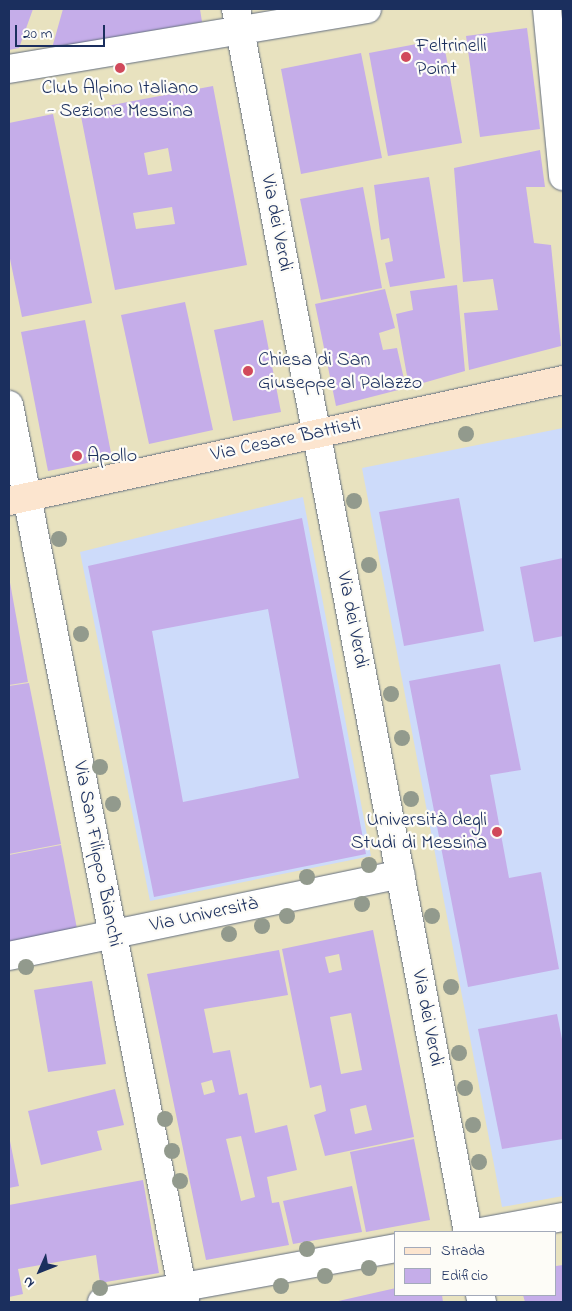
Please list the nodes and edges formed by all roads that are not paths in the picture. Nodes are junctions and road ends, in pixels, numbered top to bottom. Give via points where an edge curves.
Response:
1 (367, 9) edge
2 (547, 9) edge
3 (238, 20) edge
4 (9, 69) edge
5 (563, 176) edge
6 (563, 380) edge
7 (9, 405) edge
8 (316, 434) junction
9 (18, 499) edge
10 (400, 874) junction
11 (112, 934) junction
12 (9, 956) edge
13 (563, 1217) edge
14 (468, 1231) edge
15 (486, 1231) edge
16 (394, 1248) edge
17 (183, 1295) edge
18 (102, 1302) edge

1 - 3 street
2 - 5 street
3 - 4 street
3 - 8 street, Via dei Verdi
6 - 8 main road, Via Cesare Battisti
7 - 9 street, Via San Filippo Bianchi
8 - 9 main road, Via Cesare Battisti
8 - 10 street, Via dei Verdi
9 - 11 street, Via San Filippo Bianchi
10 - 11 street, Via Università
10 - 14 street, Via dei Verdi
11 - 12 street, Via Università
11 - 17 street, Via San Filippo Bianchi
13 - 15 street
16 - 17 street
17 - 18 street

